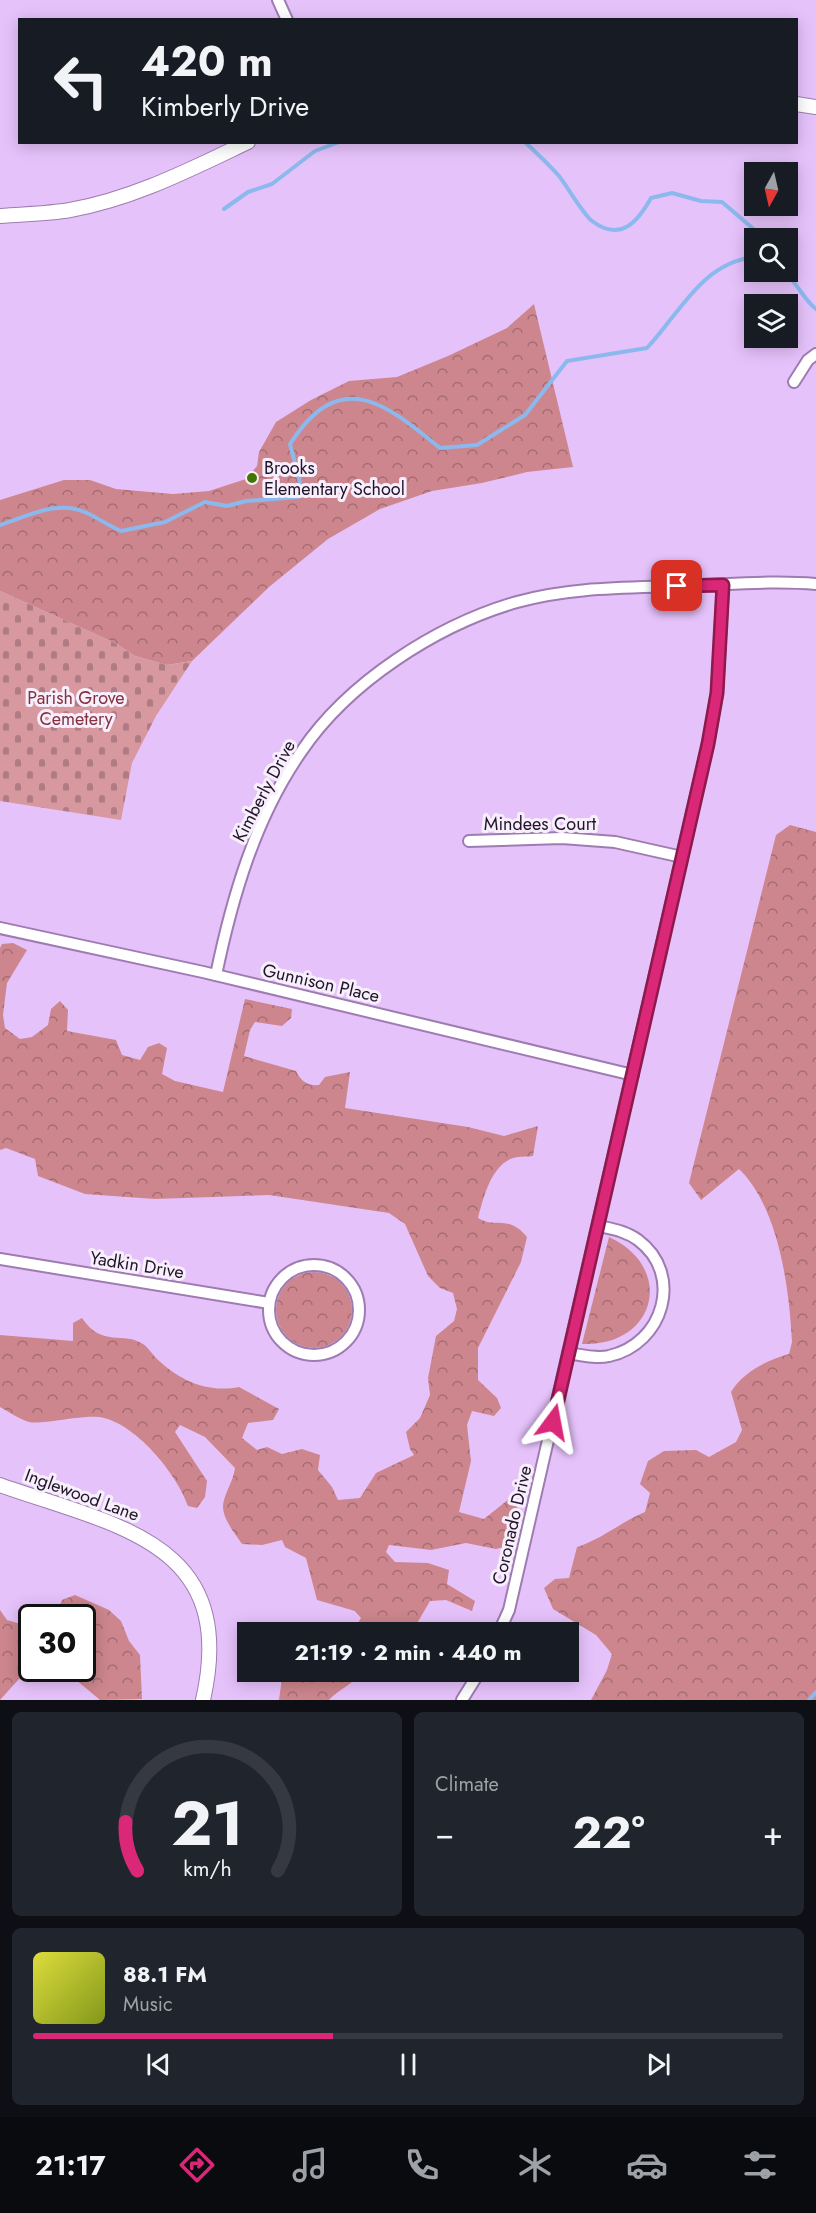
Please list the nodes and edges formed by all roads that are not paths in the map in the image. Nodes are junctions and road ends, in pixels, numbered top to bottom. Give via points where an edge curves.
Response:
1 (278, 0) edge
2 (287, 18) edge
3 (798, 104) edge
4 (816, 107) edge
5 (244, 144) edge
6 (0, 216) edge
7 (816, 354) edge
8 (794, 382) dead end
9 (816, 584) edge
10 (723, 585) junction
11 (469, 841) dead end
12 (682, 857) junction
13 (0, 928) edge
14 (216, 975) junction
15 (633, 1075) junction
16 (599, 1226) junction
17 (0, 1259) edge
18 (269, 1303) junction
19 (568, 1353) junction
20 (0, 1485) edge
21 (504, 1622) edge
22 (473, 1682) edge
23 (203, 1700) edge
24 (462, 1700) edge

1 - 2 street
3 - 4 street
5 - 6 street via 165,182 117,197 70,210
7 - 8 street
9 - 10 street, Kimberly Drive
10 - 12 street, Coronado Drive via 717,693
10 - 14 street, Kimberly Drive via 601,589 517,602 433,636 389,663 342,705 301,751 279,790 249,853
11 - 12 street, Mindees Court via 562,837 615,842
12 - 15 street, Coronado Drive
13 - 14 street, Gunnison Place
14 - 15 street, Gunnison Place
15 - 16 street, Coronado Drive
16 - 19 street, Coronado Drive
16 - 19 street via 639,1240 658,1264 664,1294 655,1325 629,1350 607,1357
17 - 18 street, Yadkin Drive
18 - 18 street via 272,1326 280,1340 309,1355 337,1349 349,1339 357,1323 357,1294 349,1282 335,1270 317,1265 285,1275
19 - 21 street, Coronado Drive
20 - 23 street, Inglewood Lane via 128,1530 155,1544 177,1564 200,1599 209,1633 210,1664
22 - 24 street

